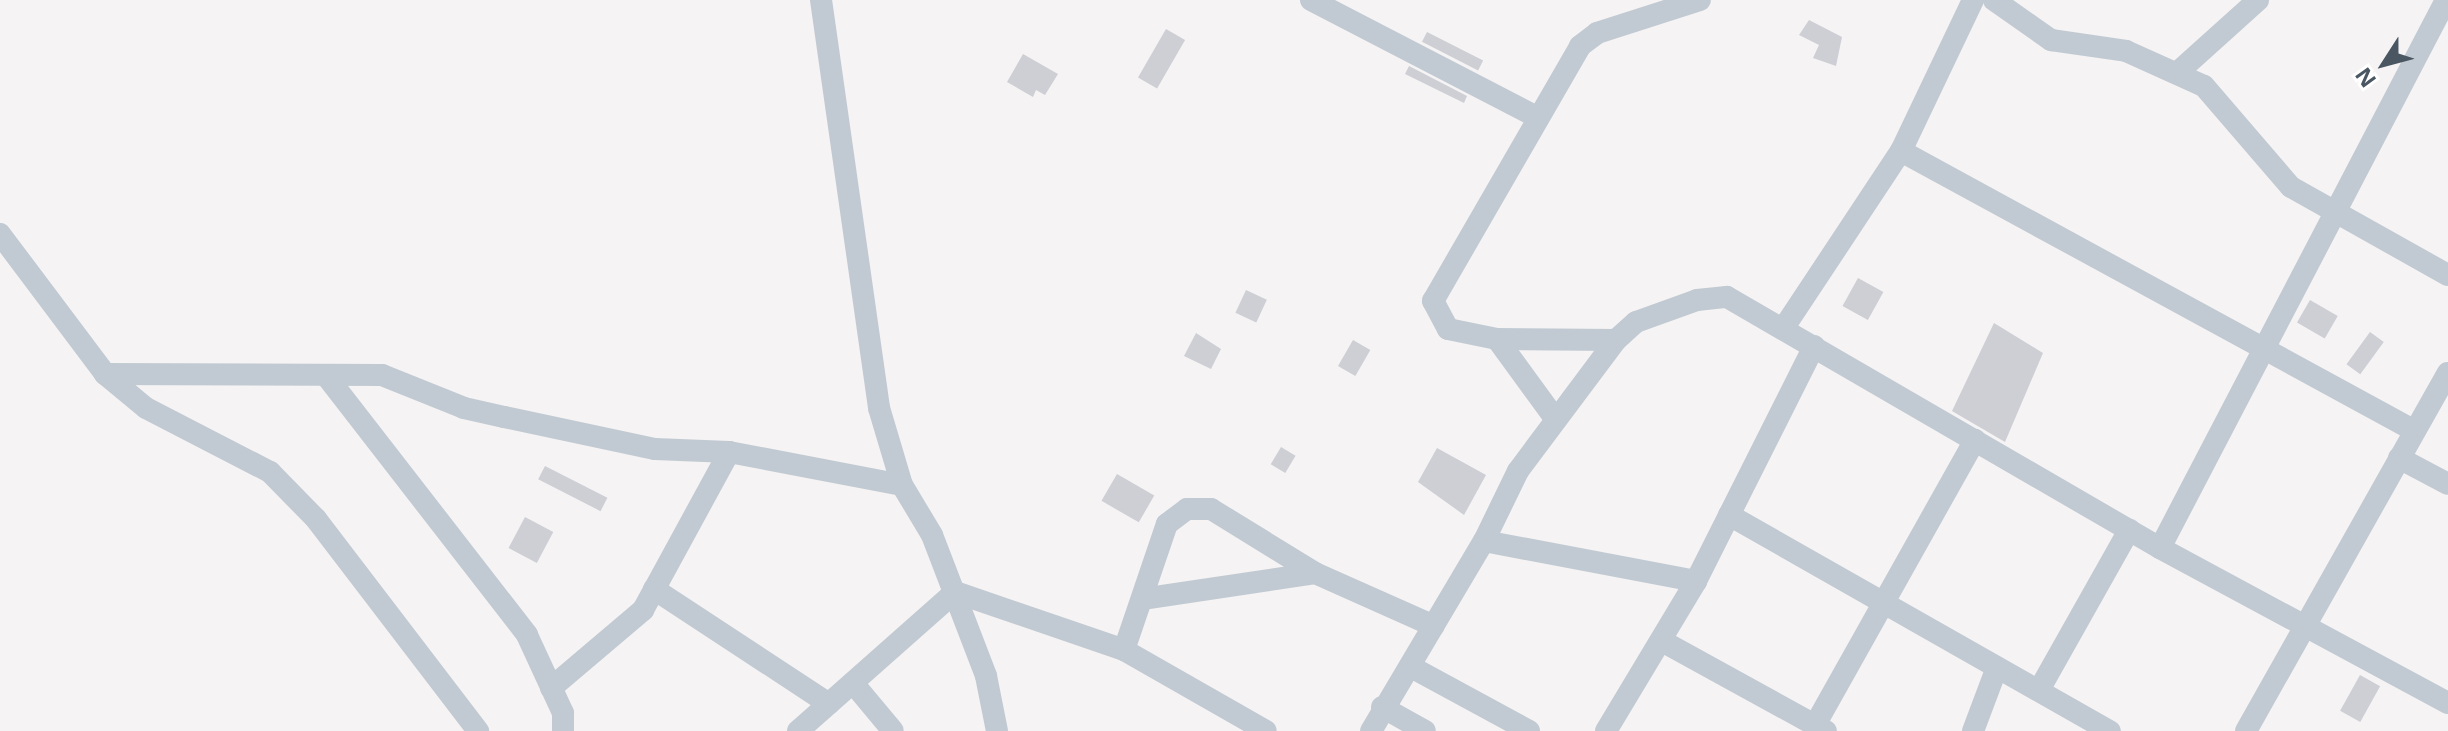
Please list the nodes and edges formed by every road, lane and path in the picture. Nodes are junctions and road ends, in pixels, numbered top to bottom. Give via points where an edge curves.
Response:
1 (821, 0) edge
2 (1311, 0) edge
3 (1700, 0) edge
4 (1973, 0) edge
5 (1994, 0) edge
6 (2258, 0) edge
7 (2446, 0) edge
8 (2177, 73) junction
9 (1535, 116) junction
10 (1901, 151) junction
11 (2339, 216) junction
12 (0, 234) edge
13 (2448, 275) edge
14 (1783, 329) junction
15 (1497, 339) junction
16 (1616, 340) junction
17 (1814, 346) junction
18 (2267, 348) junction
19 (2448, 373) edge
20 (105, 374) junction
21 (328, 378) junction
22 (1556, 420) junction
23 (2415, 431) junction
24 (1975, 440) junction
25 (729, 452) junction
26 (2399, 458) junction
27 (2448, 484) edge
28 (902, 485) junction
29 (1729, 515) junction
30 (2129, 530) junction
31 (1484, 541) junction
32 (2160, 548) junction
33 (1315, 573) junction
34 (1696, 581) junction
35 (654, 589) junction
36 (955, 592) junction
37 (1142, 599) junction
38 (1884, 602) junction
39 (2303, 625) junction
40 (1434, 626) junction
41 (1662, 641) junction
42 (1124, 650) junction
43 (1997, 667) junction
44 (1413, 668) junction
45 (853, 683) junction
46 (551, 688) junction
47 (2039, 690) junction
48 (2448, 703) edge
49 (829, 704) junction
50 (1382, 707) junction
51 (1821, 728) edge
52 (478, 731) edge
53 (563, 731) edge
54 (798, 731) edge
55 (893, 731) edge
56 (997, 731) edge
57 (1266, 731) edge
58 (1371, 731) edge
59 (1425, 731) edge
60 (1529, 731) edge
61 (1606, 731) edge
62 (1973, 731) edge
63 (2110, 731) edge
64 (2246, 731) edge

1 - 28 street via 879,408
2 - 9 street
3 - 9 street via 1597,33 1580,46
4 - 10 street
5 - 8 street via 2051,40 2126,51
6 - 8 street
7 - 11 street
8 - 11 street via 2204,86 2291,187
9 - 15 street via 1433,301 1448,329
10 - 14 street
10 - 18 street
11 - 13 street
11 - 18 street
12 - 20 street
14 - 16 street via 1727,297 1697,300 1636,322
14 - 17 street
15 - 16 street
15 - 22 street
16 - 22 street
17 - 24 street
17 - 29 street
18 - 23 street
18 - 32 street
19 - 23 street
20 - 21 street
20 - 52 street via 146,408 270,472 316,519
21 - 25 street via 382,375 477,411 655,449
21 - 46 street via 527,635
22 - 31 street via 1518,471
23 - 26 street
24 - 30 street
24 - 38 street
25 - 28 street
25 - 35 street
26 - 27 street
26 - 39 street
28 - 36 street
29 - 34 street
29 - 38 street
30 - 32 street
30 - 47 street
31 - 34 street
31 - 40 street
32 - 39 street
33 - 37 street
33 - 37 street via 1211,509 1187,509 1167,524
33 - 40 street
34 - 41 street
35 - 46 street via 637,617
35 - 49 street
36 - 42 street
36 - 45 street
36 - 56 street via 986,676
37 - 42 street
38 - 43 street
38 - 51 street
39 - 48 street
39 - 64 street
40 - 44 street
41 - 51 street
41 - 61 street
42 - 57 street
43 - 47 street
43 - 62 street
44 - 50 street
44 - 60 street
45 - 49 street
45 - 55 street
46 - 53 street
47 - 63 street
49 - 54 street
50 - 58 street
50 - 59 street

